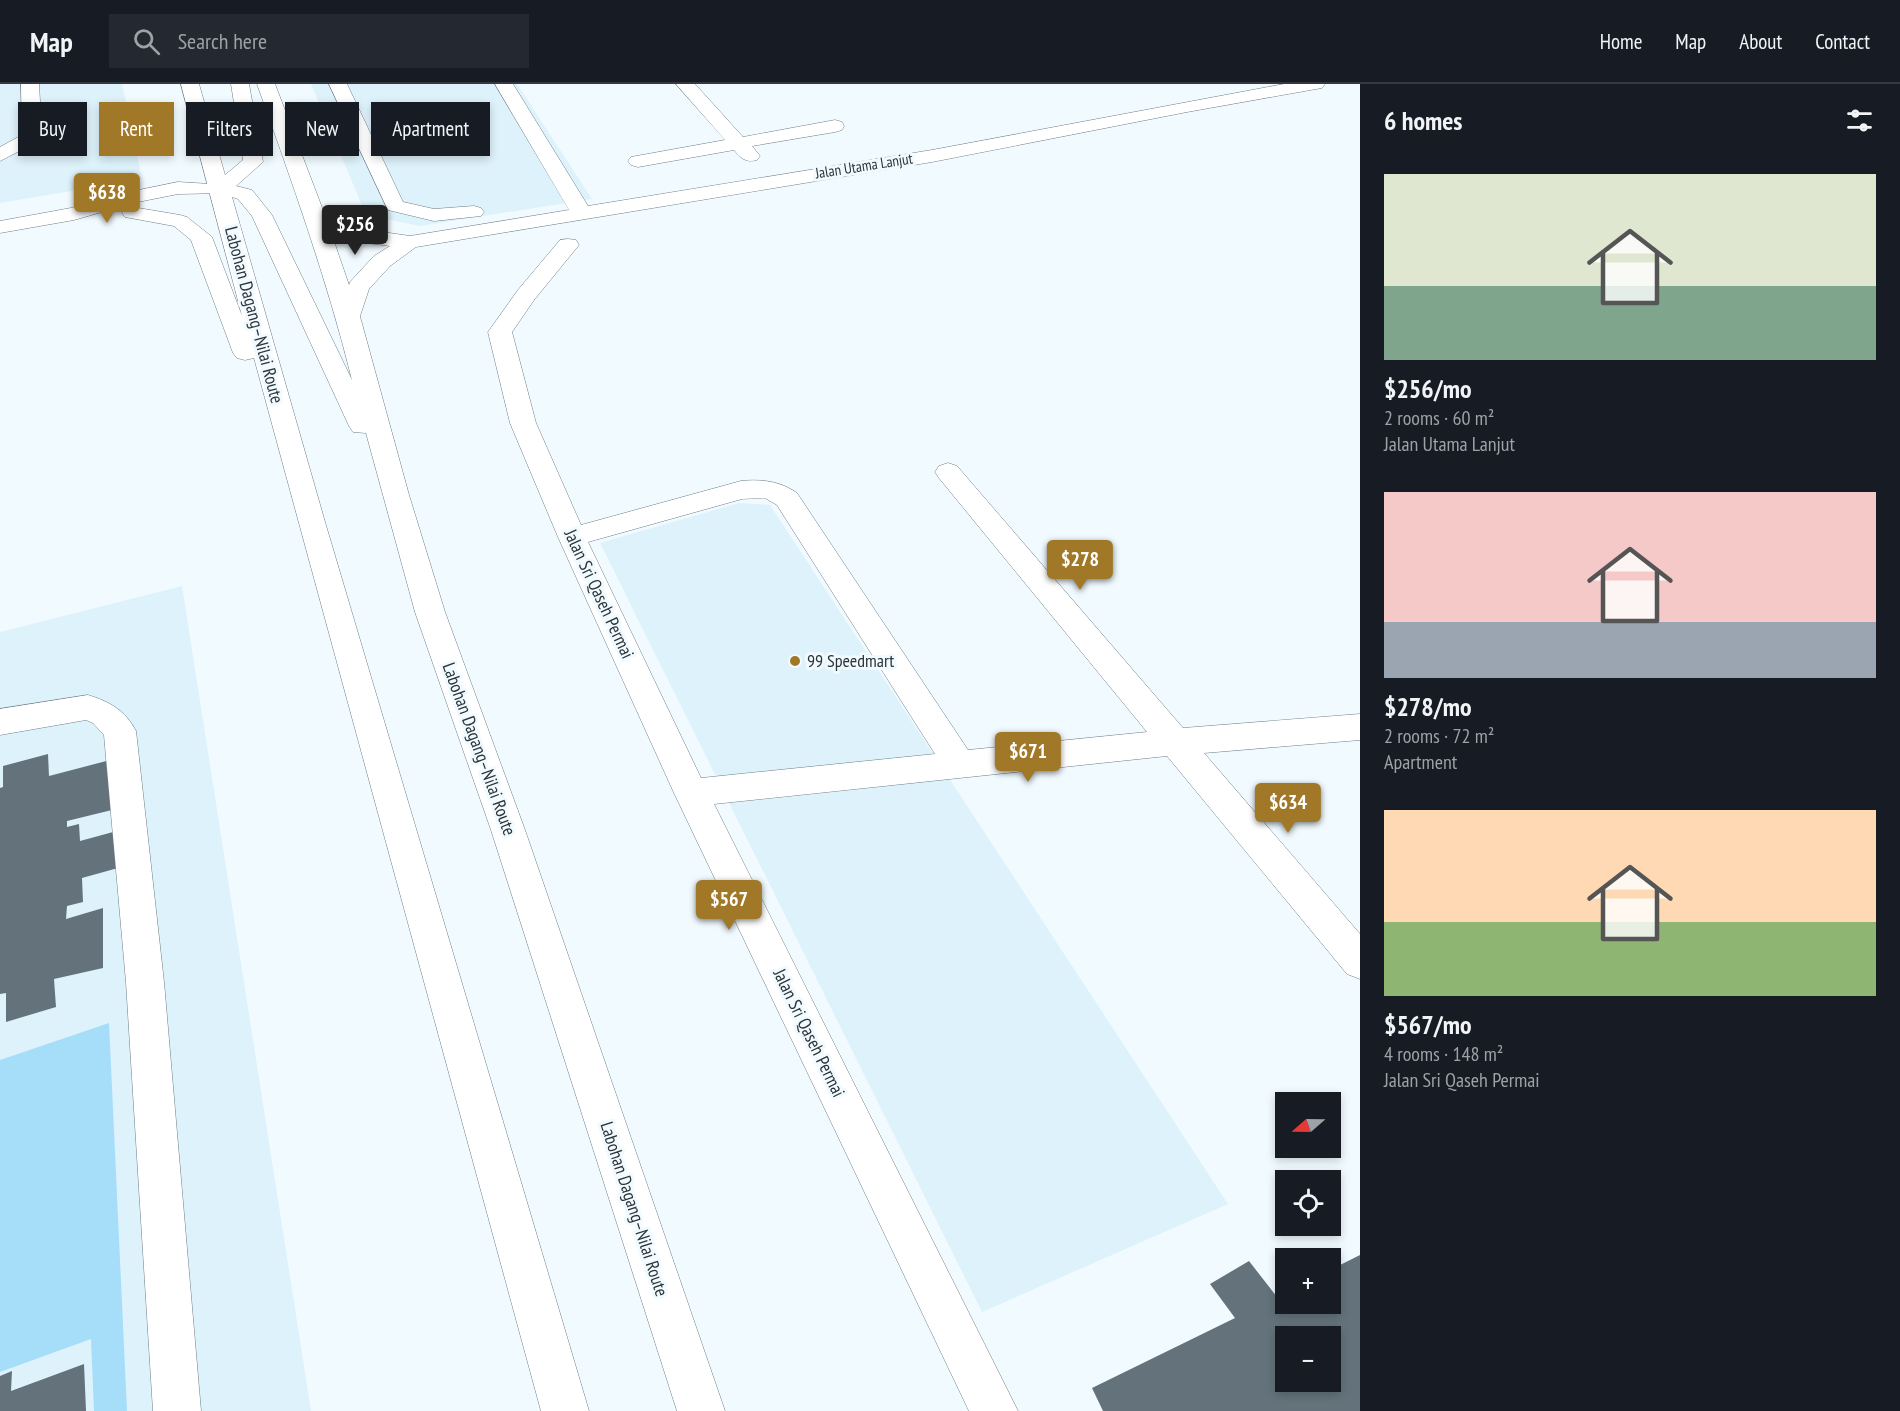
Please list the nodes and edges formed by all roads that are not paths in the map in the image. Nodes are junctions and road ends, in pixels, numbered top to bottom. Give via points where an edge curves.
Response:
1 (30, 84) edge
2 (190, 84) edge
3 (240, 84) edge
4 (266, 84) edge
5 (338, 84) edge
6 (504, 84) edge
7 (685, 84) edge
8 (1316, 84) edge
9 (835, 126) dead end
10 (738, 143) junction
11 (0, 156) edge
12 (638, 160) dead end
13 (772, 180) junction
14 (220, 189) junction
15 (570, 195) junction
16 (547, 199) dead end
17 (490, 209) dead end
18 (132, 213) junction
19 (74, 214) junction
20 (582, 214) junction
21 (316, 218) junction
22 (0, 227) edge
23 (410, 242) junction
24 (568, 245) dead end
25 (349, 320) junction
26 (948, 472) dead end
27 (395, 495) junction
28 (311, 522) junction
29 (572, 537) junction
30 (0, 722) edge
31 (1360, 727) edge
32 (1175, 741) junction
33 (960, 765) junction
34 (691, 792) junction
35 (1360, 962) edge
36 (177, 1411) edge
37 (565, 1411) edge
38 (701, 1411) edge
39 (994, 1411) edge

1 - 11 main road via 32,137
2 - 14 main road, Labohan Dagang–Nilai Route
3 - 14 main road via 253,162
4 - 21 main road, Labohan Dagang–Nilai Route
5 - 17 main road via 395,206 444,217
6 - 15 main road
7 - 10 main road
8 - 13 main road, Jalan Utama Lanjut via 932,156
9 - 10 main road
10 - 12 main road
10 - 13 main road
13 - 20 main road, Jalan Utama Lanjut
14 - 18 main road via 180,204
14 - 19 main road via 178,188
14 - 27 main road via 245,194 262,215
14 - 28 main road, Labohan Dagang–Nilai Route
15 - 16 main road
15 - 20 main road
18 - 19 main road
18 - 28 main road via 180,221 201,237
19 - 22 main road
20 - 23 main road, Jalan Utama Lanjut
21 - 23 main road, Jalan Utama Lanjut via 343,234
21 - 25 main road, Labohan Dagang–Nilai Route
23 - 25 main road, Jalan Utama Lanjut via 382,261 358,287
24 - 29 main road, Jalan Sri Qaseh Permai via 500,332 523,423
25 - 27 main road, Labohan Dagang–Nilai Route
26 - 32 main road
27 - 38 main road, Labohan Dagang–Nilai Route via 430,612 508,830
28 - 37 main road, Labohan Dagang–Nilai Route
29 - 33 main road via 741,490 776,490 787,499
29 - 34 main road, Jalan Sri Qaseh Permai
30 - 36 main road via 88,707 104,714 120,731 145,982
31 - 32 main road
32 - 33 main road
32 - 35 main road
33 - 34 main road
34 - 39 main road, Jalan Sri Qaseh Permai

